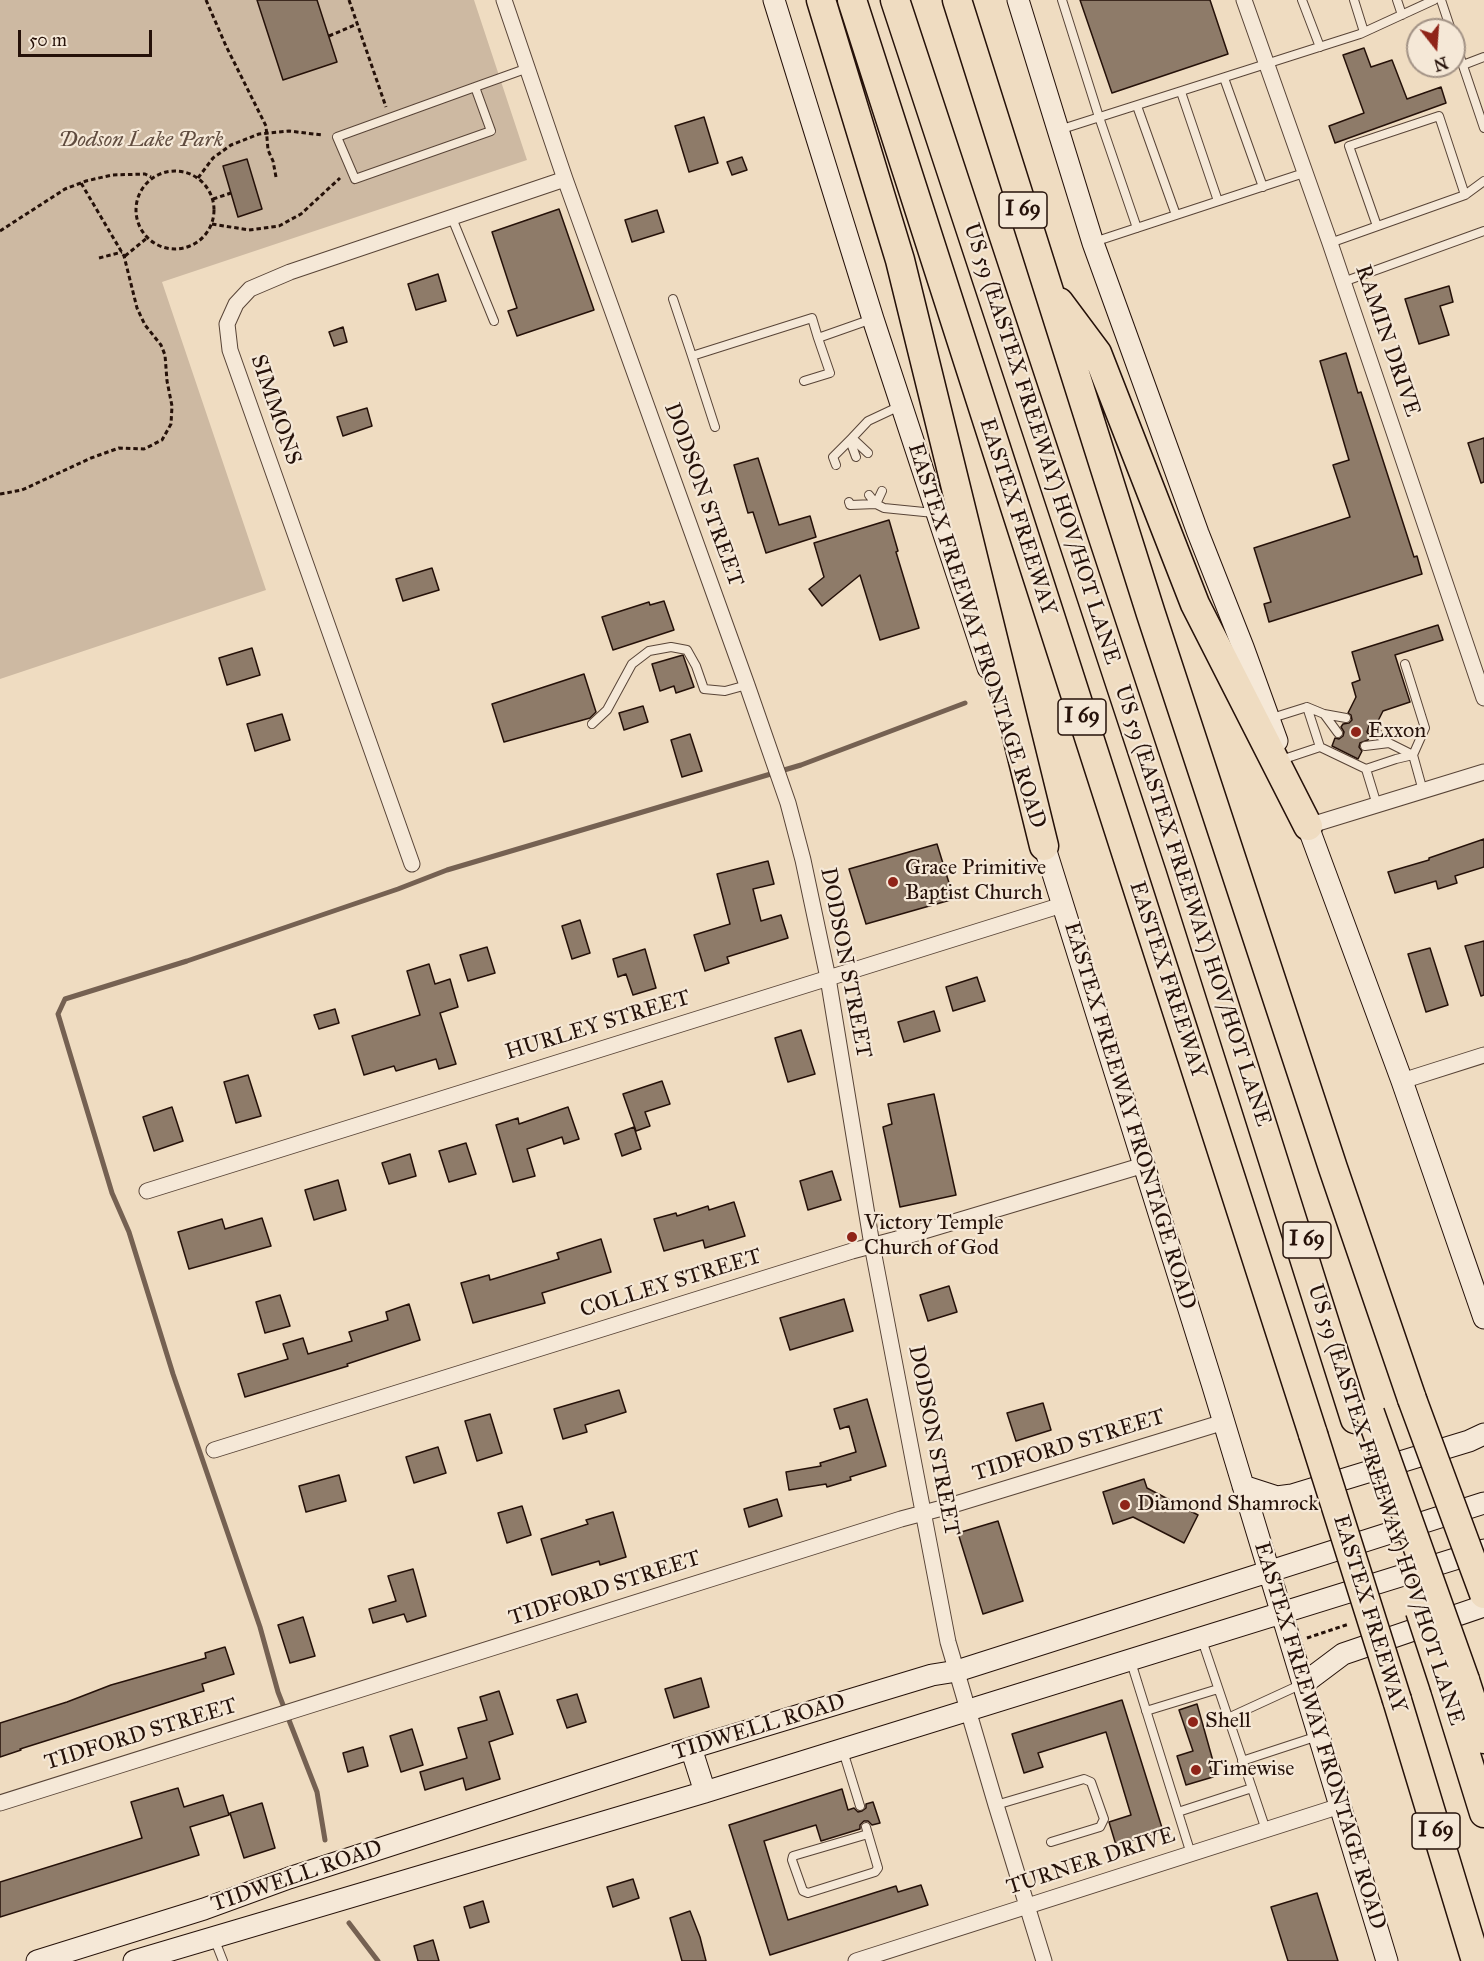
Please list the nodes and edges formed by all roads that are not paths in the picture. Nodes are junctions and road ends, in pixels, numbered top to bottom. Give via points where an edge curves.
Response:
1 (504, 0) edge
2 (774, 0) edge
3 (821, 0) edge
4 (852, 0) edge
5 (895, 0) edge
6 (957, 0) edge
7 (1018, 0) edge
8 (1062, 0) edge
9 (1244, 0) edge
10 (1302, 0) edge
11 (1354, 0) edge
12 (1397, 0) edge
13 (1434, 0) edge
14 (1441, 0) edge
15 (1402, 15) junction
16 (1447, 18) edge
17 (1364, 32) junction
18 (1320, 47) junction
19 (1484, 57) edge
20 (1466, 64) edge
21 (1266, 65) junction
22 (528, 68) junction
23 (1466, 74) edge
24 (1224, 78) junction
25 (474, 87) junction
26 (1181, 92) junction
27 (1137, 106) junction
28 (1099, 117) junction
29 (1484, 128) edge
30 (1059, 131) junction
31 (1304, 173) junction
32 (566, 179) junction
33 (1484, 181) edge
34 (1263, 187) junction
35 (1465, 195) junction
36 (1218, 201) junction
37 (1176, 215) junction
38 (452, 218) junction
39 (1377, 226) junction
40 (1137, 228) junction
41 (1484, 231) edge
42 (1093, 243) junction
43 (1330, 243) junction
44 (1343, 282) junction
45 (1047, 286) junction
46 (673, 299) dead end
47 (873, 319) junction
48 (494, 321) dead end
49 (818, 338) junction
50 (692, 356) junction
51 (804, 381) dead end
52 (901, 405) junction
53 (716, 427) dead end
54 (852, 438) junction
55 (868, 453) dead end
56 (856, 457) dead end
57 (836, 465) dead end
58 (882, 490) dead end
59 (869, 495) dead end
60 (849, 502) dead end
61 (876, 504) junction
62 (936, 513) junction
63 (1405, 664) dead end
64 (747, 685) junction
65 (1484, 698) edge
66 (1307, 707) junction
67 (1324, 714) junction
68 (1269, 718) junction
69 (1346, 718) dead end
70 (592, 724) dead end
71 (1373, 730) dead end
72 (1338, 733) dead end
73 (1389, 742) junction
74 (1365, 746) dead end
75 (1320, 747) junction
76 (1413, 755) junction
77 (1284, 759) junction
78 (1366, 769) junction
79 (1484, 772) edge
80 (1423, 791) junction
81 (1377, 805) junction
82 (1308, 826) junction
83 (1044, 846) junction
84 (412, 864) dead end
85 (1062, 905) junction
86 (828, 978) junction
87 (1484, 1055) edge
88 (1244, 1067) joint
89 (1402, 1081) junction
90 (1144, 1165) junction
91 (147, 1191) dead end
92 (872, 1245) junction
93 (1484, 1318) edge
94 (1224, 1422) junction
95 (1484, 1434) edge
96 (214, 1450) dead end
97 (1243, 1486) junction
98 (1484, 1503) edge
99 (924, 1513) junction
100 (1484, 1550) edge
101 (1269, 1572) junction
102 (1484, 1594) edge
103 (1484, 1606) edge
104 (1282, 1614) junction
105 (1201, 1639) junction
106 (1130, 1661) junction
107 (957, 1671) junction
108 (1455, 1683) junction
109 (1303, 1684) junction
110 (1218, 1689) junction
111 (968, 1710) junction
112 (1146, 1711) junction
113 (1228, 1718) junction
114 (1484, 1726) edge
115 (1319, 1736) junction
116 (1484, 1739) edge
117 (691, 1748) junction
118 (842, 1749) junction
119 (1242, 1761) junction
120 (1484, 1782) edge
121 (1252, 1788) junction
122 (705, 1792) junction
123 (0, 1803) edge
124 (996, 1805) junction
125 (860, 1806) dead end
126 (1340, 1806) junction
127 (1178, 1812) junction
128 (1484, 1813) edge
129 (867, 1830) joint
130 (1266, 1830) junction
131 (1051, 1842) dead end
132 (1191, 1854) junction
133 (1028, 1906) junction
134 (204, 1909) junction
135 (214, 1936) junction
136 (38, 1961) edge
137 (134, 1961) edge
138 (223, 1961) edge
139 (856, 1961) edge
140 (1044, 1961) edge
141 (1387, 1961) edge
142 (1476, 1961) edge

1 - 22 street, DODSON STREET
2 - 47 main road, EASTEX FREEWAY FRONTAGE ROAD
3 - 83 highway via 900,260
4 - 142 highway, EASTEX FREEWAY / I 69, bridge via 1313,1434
5 - 88 highway, US 59 (EASTEX FREEWAY) HOV/HOT LANE / I 69
6 - 45 highway, I 69
7 - 30 main road
8 - 28 lane
9 - 21 street, RAMIN DRIVE
10 - 18 lane
11 - 17 lane
12 - 15 lane
13 - 15 lane
14 - 16 lane
15 - 17 lane
17 - 18 lane
18 - 21 lane
19 - 20 lane
21 - 24 lane
21 - 31 street, RAMIN DRIVE
22 - 25 lane
22 - 32 street, DODSON STREET
23 - 29 lane
24 - 26 lane
24 - 34 lane
25 - 25 lane via 491,131 355,179 337,136
26 - 27 lane
26 - 36 lane
27 - 28 lane
27 - 37 lane
28 - 30 lane
28 - 40 lane
30 - 42 main road
31 - 34 lane
31 - 43 street, RAMIN DRIVE
32 - 38 street, SIMMONS
32 - 64 street, DODSON STREET
33 - 35 lane
34 - 36 lane
35 - 39 lane
35 - 39 lane via 1439,116 1348,146
36 - 37 lane
37 - 40 lane
38 - 48 lane
38 - 84 street, SIMMONS via 250,289 236,304 227,324 230,350
39 - 43 lane
40 - 42 lane
41 - 44 lane
42 - 68 main road
43 - 44 street, RAMIN DRIVE
44 - 65 street, RAMIN DRIVE
45 - 82 highway via 1097,353 1195,604
45 - 102 highway, I 69, bridge via 1329,1157
46 - 50 lane
47 - 49 lane
47 - 52 main road, EASTEX FREEWAY FRONTAGE ROAD
49 - 50 lane via 812,318
49 - 51 lane via 830,373
50 - 53 lane
52 - 54 lane via 868,421
52 - 62 main road, EASTEX FREEWAY FRONTAGE ROAD
54 - 55 lane
54 - 56 lane
54 - 57 lane via 833,457
58 - 61 lane
59 - 61 lane
60 - 61 lane
61 - 62 lane
62 - 83 main road, EASTEX FREEWAY FRONTAGE ROAD
63 - 76 lane via 1425,728
64 - 70 lane via 725,691 704,689 687,650 670,646 649,651 632,664 607,710
64 - 86 street, DODSON STREET via 803,860
66 - 67 lane
66 - 68 lane
66 - 75 lane
67 - 69 lane
67 - 72 lane
68 - 77 main road
71 - 73 lane
73 - 74 lane
73 - 76 lane
75 - 77 lane
75 - 78 lane
76 - 78 lane
76 - 80 lane
77 - 82 main road
78 - 81 lane
79 - 80 street
80 - 81 street
81 - 82 street
82 - 89 main road
83 - 85 main road, EASTEX FREEWAY FRONTAGE ROAD
85 - 86 street, HURLEY STREET
85 - 90 main road, EASTEX FREEWAY FRONTAGE ROAD
86 - 91 street, HURLEY STREET
86 - 92 street, DODSON STREET
87 - 89 street
88 - 108 highway, EASTEX FREEWAY / I 69, bridge
89 - 93 main road
90 - 92 street, COLLEY STREET
90 - 94 main road, EASTEX FREEWAY FRONTAGE ROAD
92 - 96 street, COLLEY STREET
92 - 99 street, DODSON STREET
94 - 97 main road, EASTEX FREEWAY FRONTAGE ROAD
94 - 99 street, TIDFORD STREET
95 - 97 main road via 1292,1495 1277,1497
97 - 101 main road, EASTEX FREEWAY FRONTAGE ROAD
98 - 101 main road, TIDWELL ROAD
99 - 107 street, DODSON STREET
99 - 123 street, TIDFORD STREET
100 - 104 main road, TIDWELL ROAD
101 - 104 main road, EASTEX FREEWAY FRONTAGE ROAD
101 - 107 main road, TIDWELL ROAD
103 - 109 main road via 1343,1654
104 - 105 main road, TIDWELL ROAD
104 - 109 main road, EASTEX FREEWAY FRONTAGE ROAD
105 - 106 main road, TIDWELL ROAD
105 - 110 lane
106 - 111 main road, TIDWELL ROAD
106 - 112 lane
107 - 111 street, DODSON STREET
107 - 117 main road, TIDWELL ROAD via 932,1675
108 - 114 highway, EASTEX FREEWAY
108 - 116 highway
108 - 120 highway
108 - 128 highway, US 59 (EASTEX FREEWAY) HOV/HOT LANE / I 69
109 - 113 lane
109 - 115 main road, EASTEX FREEWAY FRONTAGE ROAD
110 - 112 lane
110 - 113 lane
111 - 118 main road, TIDWELL ROAD
111 - 124 street, DODSON STREET
112 - 127 lane
113 - 119 lane
115 - 119 lane
115 - 126 main road, EASTEX FREEWAY FRONTAGE ROAD
117 - 122 main road
117 - 134 main road, TIDWELL ROAD
118 - 122 main road, TIDWELL ROAD
118 - 125 lane
119 - 121 lane
121 - 127 lane
121 - 130 lane
122 - 135 main road, TIDWELL ROAD
124 - 131 lane via 1084,1779 1092,1782 1104,1819 1100,1827
124 - 133 street, DODSON STREET
126 - 130 street, TURNER DRIVE
126 - 141 main road, EASTEX FREEWAY FRONTAGE ROAD
127 - 132 lane
129 - 129 lane via 878,1868 875,1872 808,1893 803,1891 793,1856
130 - 132 street, TURNER DRIVE
132 - 133 street, TURNER DRIVE
133 - 139 street, TURNER DRIVE
133 - 140 street, DODSON STREET
134 - 135 main road
134 - 136 main road, TIDWELL ROAD
135 - 137 main road, TIDWELL ROAD
135 - 138 lane

